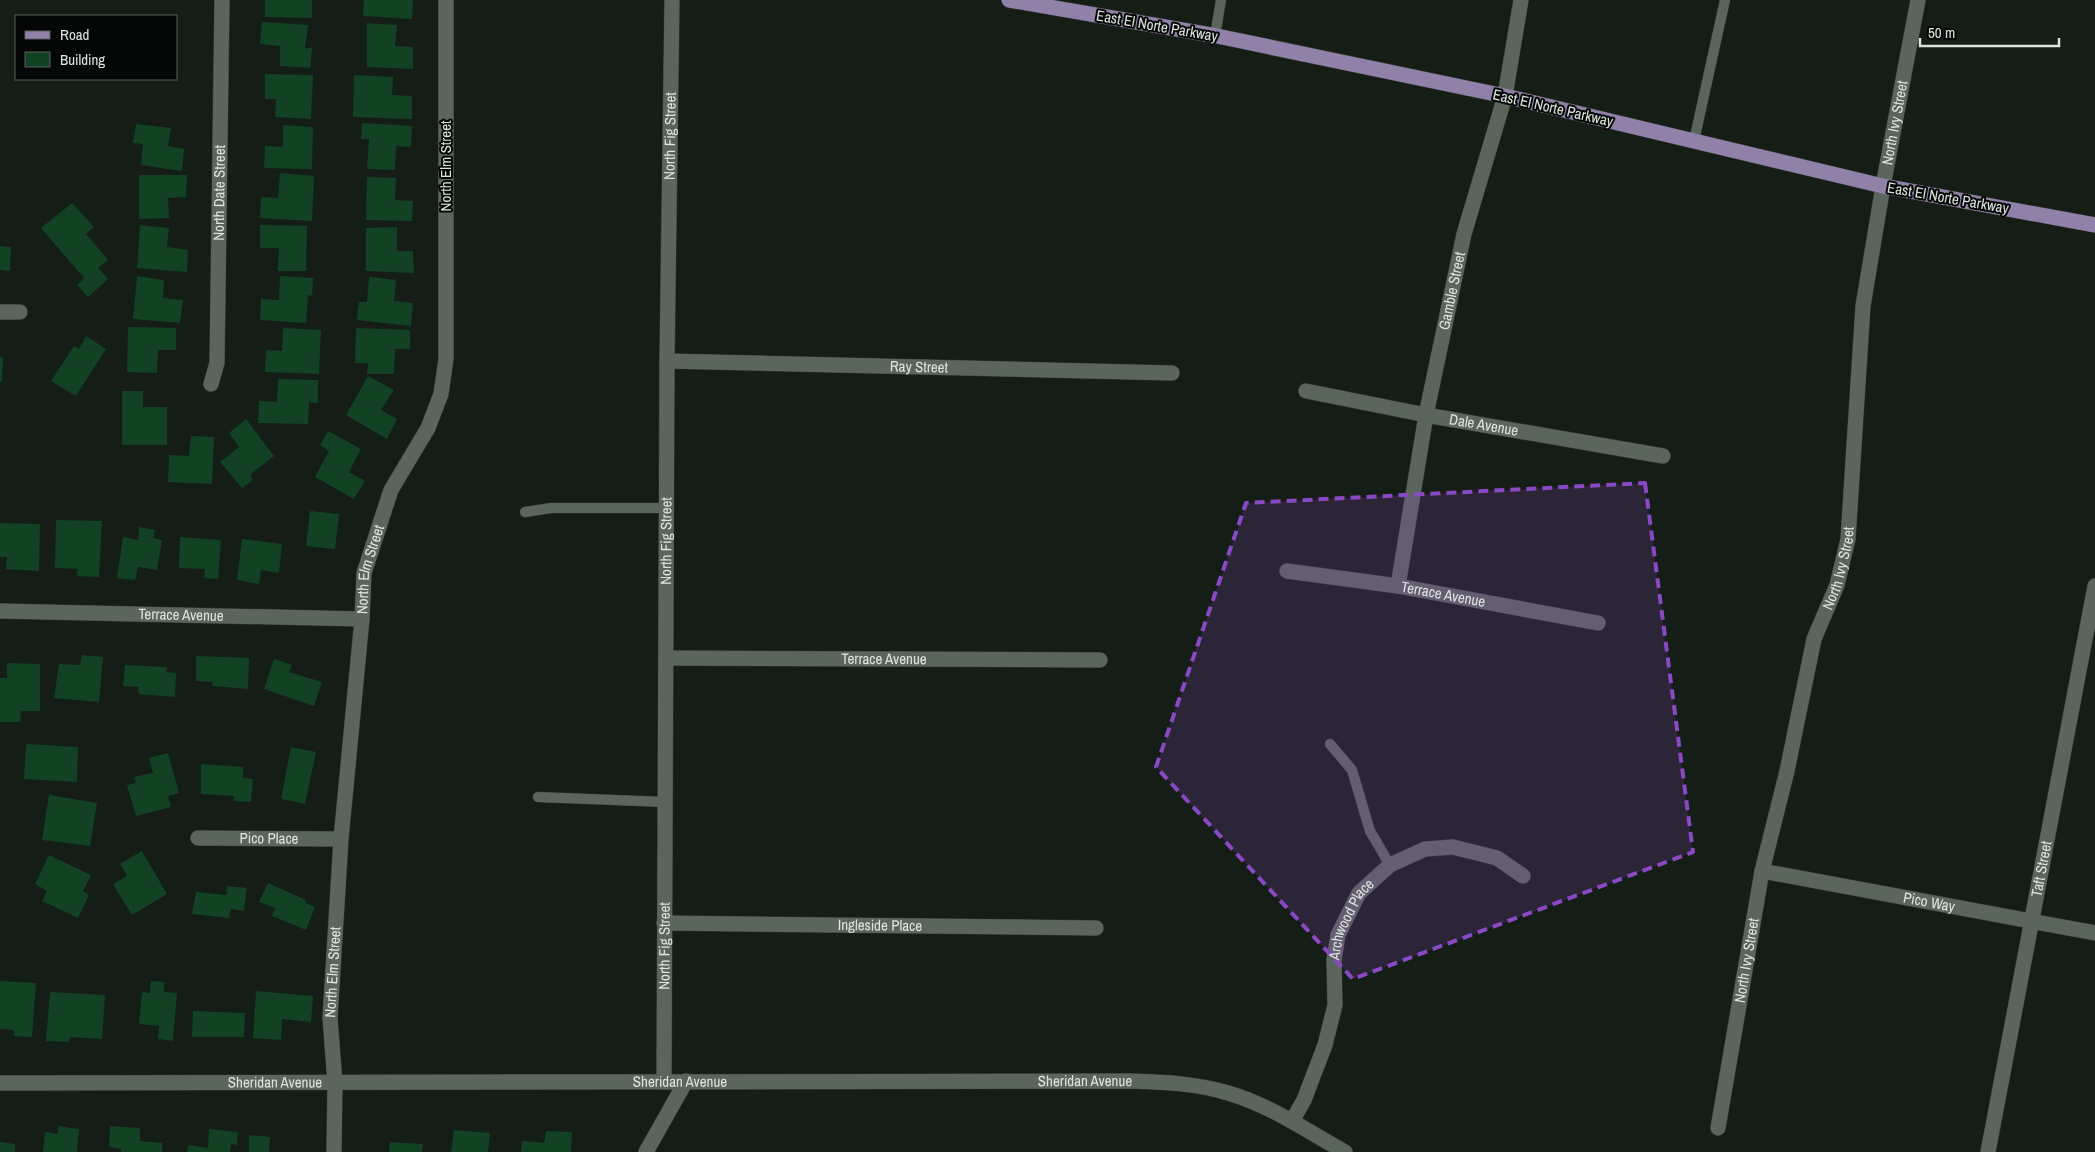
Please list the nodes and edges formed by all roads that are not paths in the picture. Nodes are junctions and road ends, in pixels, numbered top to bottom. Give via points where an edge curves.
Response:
1 (222, 0) edge
2 (446, 0) edge
3 (672, 0) edge
4 (1009, 0) edge
5 (1221, 0) edge
6 (1521, 0) edge
7 (1724, 0) edge
8 (1918, 0) edge
9 (1215, 36) junction
10 (1505, 96) junction
11 (1694, 141) junction
12 (1883, 186) junction
13 (2095, 225) edge
14 (0, 312) edge
15 (20, 312) dead end
16 (666, 361) junction
17 (1172, 372) dead end
18 (211, 384) dead end
19 (1306, 391) dead end
20 (1426, 415) junction
21 (1663, 456) dead end
22 (667, 508) junction
23 (525, 512) dead end
24 (1287, 571) dead end
25 (1398, 586) junction
26 (2095, 586) edge
27 (0, 611) edge
28 (362, 619) junction
29 (1598, 623) dead end
30 (666, 658) junction
31 (1100, 660) dead end
32 (1330, 744) dead end
33 (538, 797) dead end
34 (665, 802) junction
35 (198, 838) dead end
36 (341, 838) junction
37 (1390, 865) junction
38 (1762, 870) junction
39 (1523, 876) dead end
40 (2032, 922) junction
41 (664, 923) junction
42 (1096, 928) dead end
43 (2095, 934) edge
44 (686, 1081) junction
45 (664, 1082) junction
46 (0, 1083) edge
47 (335, 1083) junction
48 (1292, 1121) junction
49 (1718, 1128) dead end
50 (1327, 1148) edge
51 (334, 1152) edge
52 (646, 1152) edge
53 (1345, 1152) edge
54 (1988, 1152) edge

1 - 18 street, North Date Street via 217,363
2 - 28 street, North Elm Street via 446,360 442,394 428,428 391,490 364,573
3 - 16 street, North Fig Street
4 - 9 main road, East El Norte Parkway
5 - 9 lane
6 - 10 street, Gamble Street
7 - 11 lane
8 - 12 street, North Ivy Street
9 - 10 main road, East El Norte Parkway
10 - 11 main road, East El Norte Parkway
10 - 20 street, Gamble Street via 1464,234
11 - 12 main road, East El Norte Parkway
12 - 13 main road, East El Norte Parkway
12 - 38 street, North Ivy Street via 1864,306 1848,539 1838,584 1814,639 1788,772
14 - 15 street
16 - 17 street, Ray Street
16 - 22 street, North Fig Street
19 - 20 street, Dale Avenue
20 - 21 street, Dale Avenue
20 - 25 street, Gamble Street
22 - 23 lane via 552,508
22 - 30 street, North Fig Street
24 - 25 street, Terrace Avenue
25 - 29 street, Terrace Avenue
26 - 40 street, Taft Street
27 - 28 street, Terrace Avenue
28 - 36 street, North Elm Street
30 - 31 street, Terrace Avenue
30 - 34 street, North Fig Street
32 - 37 lane via 1352,770 1370,831
33 - 34 lane
34 - 41 street, North Fig Street
35 - 36 street, Pico Place
36 - 47 street, North Elm Street via 330,1018
37 - 39 street, Archwood Place via 1425,849 1454,847 1498,858
37 - 48 street, Archwood Place via 1359,893 1338,935 1334,960 1335,1005 1325,1045 1304,1100
38 - 40 street, Pico Way
38 - 49 street, North Ivy Street
40 - 43 street, Pico Way
40 - 54 street, Taft Street
41 - 42 street, Ingleside Place
41 - 45 street, North Fig Street
44 - 45 street, Sheridan Avenue
44 - 48 street, Sheridan Avenue via 1164,1082 1229,1093
44 - 52 street
45 - 47 street, Sheridan Avenue
46 - 47 street, Sheridan Avenue
47 - 51 street, North Elm Street
48 - 50 street, Sheridan Avenue
50 - 53 street, Sheridan Avenue

